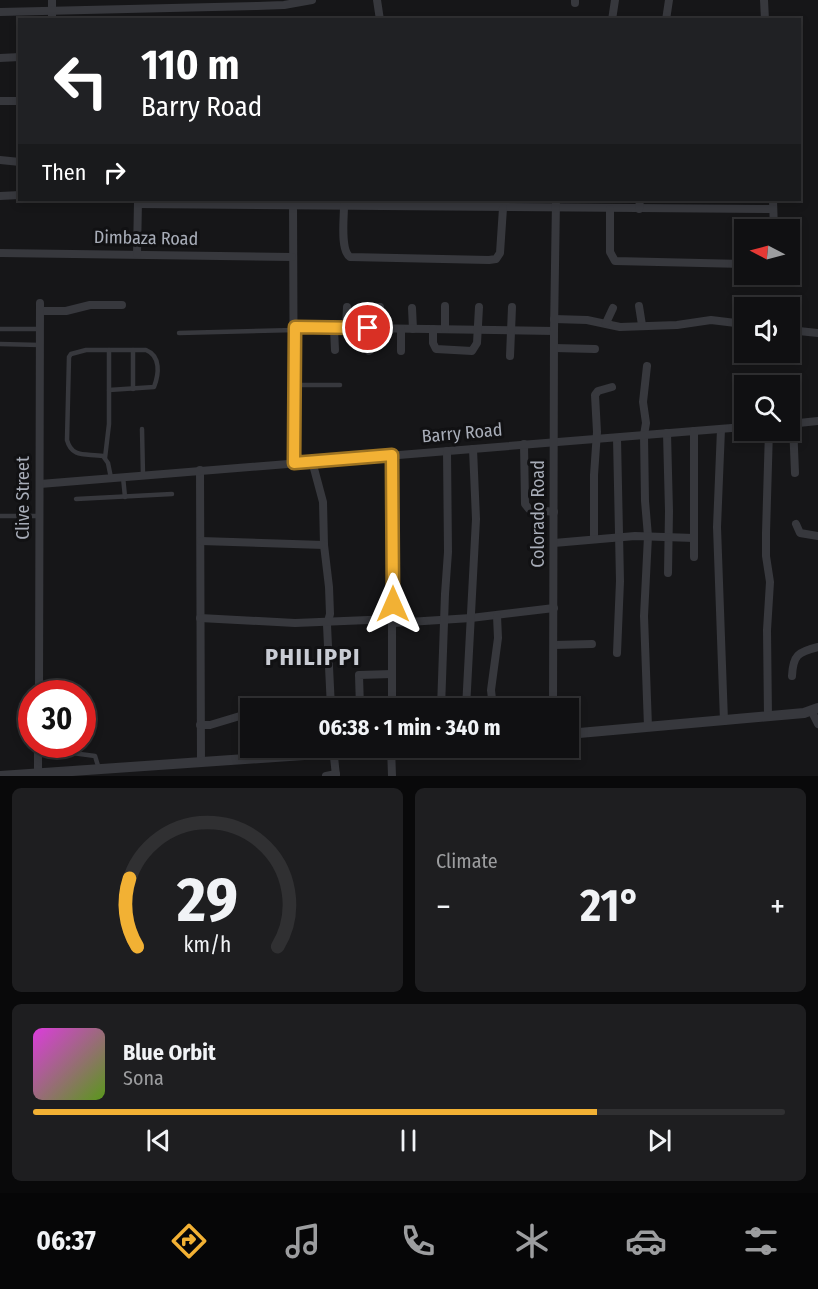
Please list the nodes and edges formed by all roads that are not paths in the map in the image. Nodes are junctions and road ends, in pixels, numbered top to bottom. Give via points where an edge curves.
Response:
1 (52, 0) edge
2 (312, 0) edge
3 (377, 0) edge
4 (615, 0) edge
5 (669, 0) edge
6 (764, 0) edge
7 (219, 3) edge
8 (0, 12) edge
9 (52, 15) edge
10 (380, 18) edge
11 (612, 18) edge
12 (666, 18) edge
13 (765, 18) edge
14 (18, 57) edge
15 (0, 58) edge
16 (0, 101) edge
17 (18, 101) edge
18 (0, 160) edge
19 (18, 162) edge
20 (18, 195) edge
21 (0, 196) edge
22 (640, 201) edge
23 (773, 201) edge
24 (138, 202) edge
25 (293, 202) edge
26 (556, 204) edge
27 (344, 206) junction
28 (503, 208) junction
29 (610, 209) junction
30 (639, 209) junction
31 (773, 210) junction
32 (773, 219) edge
33 (0, 253) edge
34 (137, 254) junction
35 (292, 257) junction
36 (734, 264) edge
37 (122, 305) dead end
38 (445, 306) dead end
39 (639, 306) dead end
40 (347, 307) dead end
41 (380, 307) dead end
42 (479, 307) dead end
43 (512, 307) dead end
44 (412, 308) dead end
45 (613, 308) dead end
46 (554, 319) junction
47 (734, 323) edge
48 (606, 324) junction
49 (642, 325) junction
50 (295, 328) junction
51 (334, 328) junction
52 (346, 328) junction
53 (368, 328) junction
54 (379, 328) junction
55 (401, 328) junction
56 (0, 329) edge
57 (40, 329) junction
58 (413, 329) junction
59 (433, 329) junction
60 (445, 329) junction
61 (478, 330) junction
62 (511, 330) junction
63 (554, 331) junction
64 (800, 331) edge
65 (179, 333) dead end
66 (818, 333) edge
67 (0, 344) edge
68 (40, 345) junction
69 (554, 348) junction
70 (109, 350) junction
71 (133, 350) junction
72 (335, 350) dead end
73 (595, 350) dead end
74 (369, 351) dead end
75 (401, 351) dead end
76 (510, 356) dead end
77 (647, 366) dead end
78 (294, 384) junction
79 (340, 385) dead end
80 (612, 387) dead end
81 (133, 389) junction
82 (109, 390) junction
83 (818, 421) edge
84 (800, 423) edge
85 (734, 428) edge
86 (142, 429) dead end
87 (721, 429) junction
88 (694, 431) junction
89 (667, 433) junction
90 (644, 435) junction
91 (617, 438) junction
92 (597, 439) junction
93 (770, 441) edge
94 (792, 441) edge
95 (554, 442) junction
96 (524, 444) junction
97 (473, 449) junction
98 (447, 451) junction
99 (392, 455) junction
100 (105, 458) junction
101 (312, 461) junction
102 (294, 463) junction
103 (200, 471) junction
104 (795, 472) dead end
105 (143, 476) junction
106 (123, 477) junction
107 (111, 478) junction
108 (40, 484) junction
109 (172, 494) dead end
110 (125, 497) junction
111 (76, 499) dead end
112 (554, 512) junction
113 (0, 516) edge
114 (40, 516) junction
115 (796, 524) dead end
116 (648, 536) junction
117 (668, 536) junction
118 (818, 536) edge
119 (618, 537) junction
120 (694, 538) junction
121 (594, 539) junction
122 (201, 541) junction
123 (554, 543) junction
124 (324, 545) junction
125 (694, 557) dead end
126 (668, 573) dead end
127 (554, 608) junction
128 (496, 615) junction
129 (200, 618) junction
130 (471, 618) junction
131 (444, 619) junction
132 (328, 620) junction
133 (393, 621) junction
134 (592, 644) dead end
135 (554, 645) junction
136 (818, 647) edge
137 (617, 653) dead end
138 (392, 674) junction
139 (792, 676) dead end
140 (39, 680) edge
141 (331, 698) edge
142 (360, 698) edge
143 (392, 698) edge
144 (441, 698) edge
145 (467, 698) edge
146 (492, 698) edge
147 (553, 698) edge
148 (815, 710) edge
149 (240, 716) edge
150 (768, 717) junction
151 (724, 721) junction
152 (818, 724) edge
153 (200, 725) junction
154 (648, 727) junction
155 (579, 733) edge
156 (96, 757) edge
157 (38, 758) edge
158 (245, 758) edge
159 (335, 758) edge
160 (391, 758) edge
161 (201, 762) junction
162 (99, 769) junction
163 (38, 773) junction
164 (64, 773) edge
165 (336, 775) edge
166 (0, 776) edge
167 (326, 776) edge
168 (392, 776) edge

1 - 9 street
2 - 7 street via 284,5
3 - 10 street
4 - 11 street
5 - 12 street
6 - 13 street
7 - 9 street
8 - 9 street
14 - 15 street
16 - 17 street
18 - 19 street
20 - 21 street
22 - 30 street
23 - 31 street
24 - 25 street
24 - 34 street
25 - 27 street
25 - 35 street
26 - 28 street
26 - 29 street
26 - 46 street, Colorado Road
27 - 28 street
27 - 28 street via 344,249 350,257 489,260 500,253
29 - 30 street
29 - 36 street via 610,252 615,261
30 - 31 street
31 - 32 street
33 - 34 street, Dimbaza Road
34 - 35 street, Dimbaza Road
35 - 50 street
37 - 57 street, Clive Street via 66,310 40,307
38 - 60 street
39 - 49 street
40 - 52 street
41 - 54 street
42 - 61 street
43 - 62 street
44 - 58 street
45 - 48 street
46 - 48 street
46 - 63 street, Colorado Road
47 - 49 street via 711,320
48 - 49 street
50 - 51 street
50 - 65 lane
50 - 78 street
51 - 52 street
51 - 72 street
52 - 53 street
53 - 54 street
53 - 74 street
54 - 55 street
55 - 58 street
55 - 75 street
56 - 57 lane
57 - 68 street, Clive Street
58 - 59 street
59 - 60 street
59 - 61 street via 436,349 470,351 476,347
60 - 61 street
61 - 62 street
62 - 63 street
62 - 76 street
63 - 69 street, Colorado Road
64 - 66 street
67 - 68 lane
68 - 108 street, Clive Street
69 - 73 street
69 - 95 street, Colorado Road
70 - 71 lane
70 - 82 lane
70 - 100 lane via 76,352 71,354 68,364 69,448
71 - 81 lane
71 - 81 lane via 154,354 157,371 154,387
77 - 90 street
78 - 79 lane
78 - 102 street
80 - 92 street via 595,395
81 - 82 lane
82 - 100 lane
83 - 84 street
85 - 87 street, Barry Road
86 - 105 lane
87 - 88 street, Barry Road
87 - 151 street via 717,527
88 - 89 street, Barry Road
88 - 120 street
89 - 90 street, Barry Road
89 - 117 street
90 - 91 street, Barry Road
90 - 116 street
91 - 92 street, Barry Road
91 - 119 street
92 - 95 street, Barry Road
92 - 121 street
93 - 150 street via 766,533 770,582
94 - 104 street
95 - 96 street, Barry Road
95 - 112 street, Colorado Road
96 - 97 street, Barry Road
96 - 112 street via 525,504 529,509
97 - 98 street, Barry Road
97 - 130 street via 476,519
98 - 99 street, Barry Road
98 - 131 street
99 - 101 street, Barry Road
99 - 133 street
100 - 107 lane
101 - 102 street, Barry Road
101 - 124 street via 323,502
102 - 103 street, Barry Road
103 - 105 street, Barry Road
103 - 122 street
105 - 106 street, Barry Road
106 - 107 street, Barry Road
106 - 110 lane
107 - 108 street, Barry Road
108 - 114 street, Clive Street
109 - 110 lane
110 - 111 lane
112 - 123 street, Colorado Road
113 - 114 lane
114 - 140 street, Clive Street
115 - 118 street via 803,535
116 - 117 street
116 - 119 street
116 - 154 street via 644,616
117 - 120 street
117 - 126 street
119 - 121 street
119 - 137 street
120 - 125 street
121 - 123 street
122 - 124 street
122 - 129 street
123 - 127 street, Colorado Road
124 - 132 street
127 - 128 street
127 - 135 street, Colorado Road
128 - 130 street
128 - 146 street via 498,638
129 - 132 street
129 - 153 street
130 - 131 street
130 - 145 street
131 - 133 street
131 - 144 street
132 - 133 street
132 - 141 street
133 - 138 street
134 - 135 street
135 - 147 street, Colorado Road
136 - 139 street via 797,655
138 - 142 street via 359,675
138 - 143 street
148 - 150 street
148 - 152 street
149 - 153 street
150 - 151 street
151 - 154 street
153 - 161 street
154 - 155 street
156 - 162 lane
157 - 163 street
158 - 161 street
159 - 165 street
160 - 168 street
161 - 162 street
162 - 164 street
163 - 164 street
163 - 166 street
165 - 167 street

